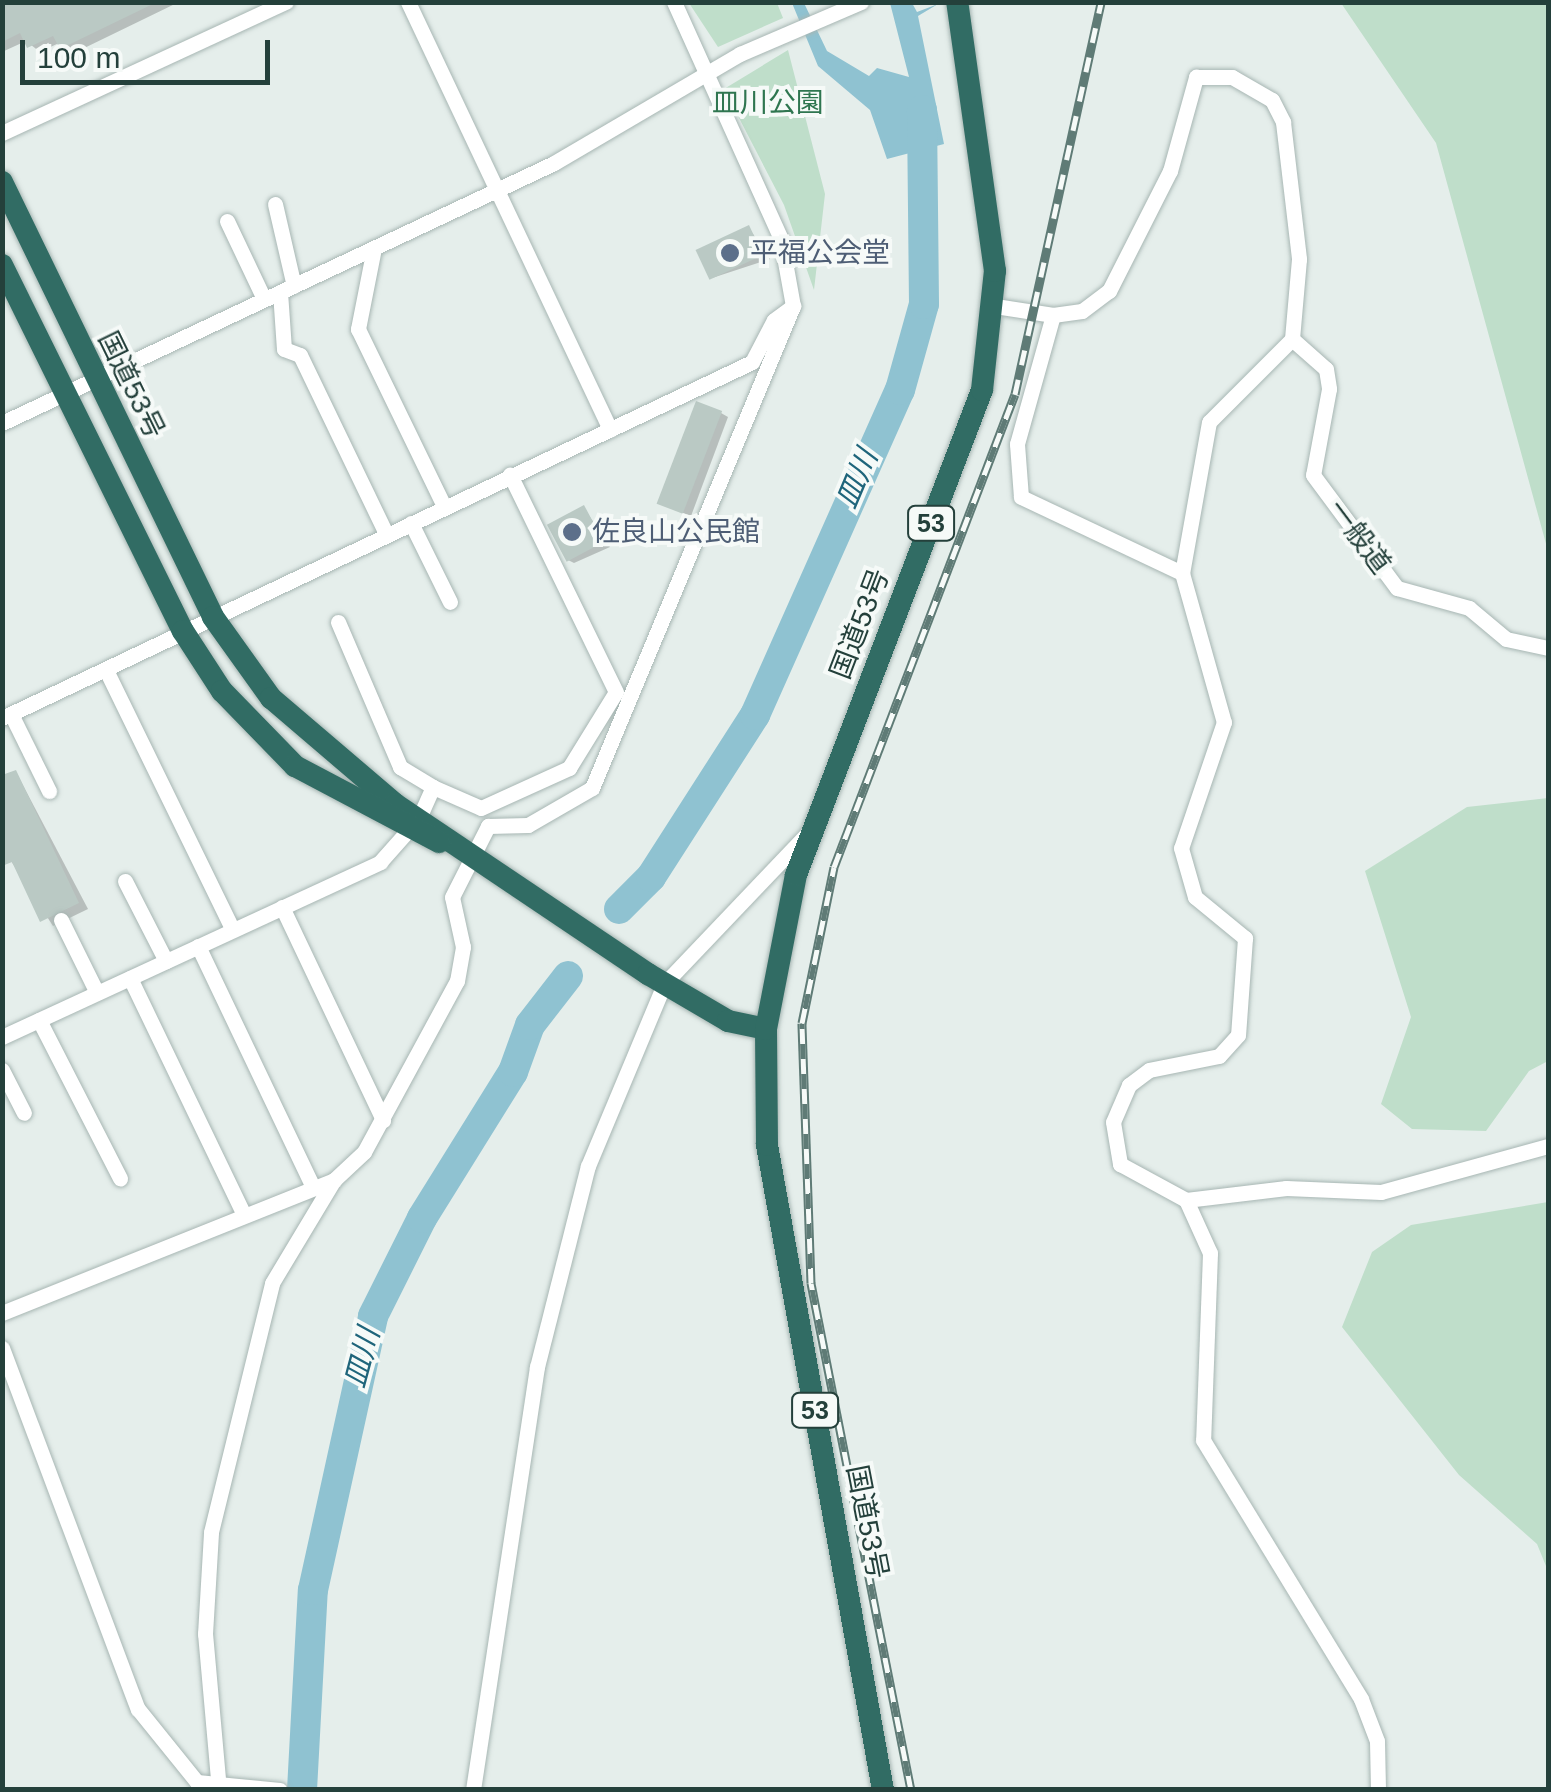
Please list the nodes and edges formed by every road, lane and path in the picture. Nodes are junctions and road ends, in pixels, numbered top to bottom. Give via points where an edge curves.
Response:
1 (286, 2) edge
2 (408, 2) edge
3 (674, 2) edge
4 (862, 2) edge
5 (957, 2) edge
6 (248, 10) edge
7 (707, 81) junction
8 (2, 133) edge
9 (2, 182) edge
10 (496, 190) junction
11 (275, 204) dead end
12 (227, 222) dead end
13 (374, 248) junction
14 (2, 265) edge
15 (287, 289) junction
16 (264, 300) junction
17 (793, 306) junction
18 (995, 306) junction
19 (1053, 315) junction
20 (1292, 339) junction
21 (752, 362) junction
22 (765, 378) junction
23 (93, 379) junction
24 (63, 394) junction
25 (2, 423) edge
26 (610, 430) junction
27 (510, 475) junction
28 (444, 506) junction
29 (411, 522) junction
30 (386, 534) junction
31 (1182, 573) junction
32 (450, 602) dead end
33 (213, 618) junction
34 (338, 622) dead end
35 (182, 631) junction
36 (1548, 648) edge
37 (106, 670) junction
38 (616, 692) junction
39 (637, 696) junction
40 (7, 716) edge
41 (432, 786) junction
42 (49, 791) dead end
43 (818, 824) junction
44 (413, 825) junction
45 (478, 860) junction
46 (126, 880) dead end
47 (282, 907) junction
48 (62, 920) dead end
49 (234, 930) junction
50 (198, 946) junction
51 (166, 961) junction
52 (130, 978) junction
53 (656, 979) junction
54 (96, 994) junction
55 (39, 1020) junction
56 (766, 1028) junction
57 (2, 1037) edge
58 (2, 1070) edge
59 (24, 1113) dead end
60 (383, 1120) junction
61 (1548, 1146) edge
62 (120, 1178) dead end
63 (334, 1180) junction
64 (312, 1185) junction
65 (1186, 1200) junction
66 (244, 1214) junction
67 (2, 1313) edge
68 (2, 1348) edge
69 (244, 1787) edge
70 (219, 1789) edge
71 (280, 1790) edge
72 (473, 1790) edge
73 (883, 1790) edge
74 (1378, 1790) edge

1 - 6 street
2 - 10 street
3 - 7 street
4 - 7 street via 740,54
5 - 18 highway, 国道53号 / 53
6 - 8 street
7 - 10 street
7 - 17 street via 782,238
9 - 23 highway, 国道53号
10 - 13 street
10 - 26 street
11 - 15 street
12 - 16 street
13 - 15 street
13 - 28 street via 358,330
14 - 24 highway, 国道53号
15 - 16 street
15 - 30 street via 284,348 300,355
16 - 23 street
17 - 21 street via 774,320
17 - 22 street
18 - 19 street
18 - 43 highway, 国道53号 / 53 via 982,390
19 - 20 street via 1082,311 1109,291 1170,171 1186,91 1214,74 1262,90 1283,122 1300,259
19 - 31 street via 1017,444 1021,498
20 - 31 street via 1208,422
20 - 36 street, 一般道 via 1326,369 1330,389 1313,476 1397,588 1468,608 1506,640
21 - 22 street
21 - 26 street
22 - 39 street
23 - 24 street
23 - 33 highway, 国道53号
24 - 25 street
24 - 35 highway, 国道53号
26 - 27 street
27 - 28 street
27 - 38 street
28 - 29 street
29 - 30 street
29 - 32 street
30 - 33 street
31 - 65 street via 1224,722 1182,848 1195,897 1245,938 1248,954 1231,1048 1149,1070 1129,1085 1113,1143 1134,1175
33 - 35 street
33 - 44 highway, 国道53号 via 295,723
34 - 41 street via 400,767
35 - 37 street
35 - 44 highway, 国道53号 via 268,744
37 - 40 street
37 - 49 street
38 - 39 street
38 - 41 street via 569,768 481,808
39 - 45 street via 592,788 528,825 488,826
40 - 42 street
41 - 44 street
43 - 53 street
43 - 56 highway, 国道53号 / 53 via 796,875
44 - 45 highway, 国道53号
44 - 47 street via 380,862
45 - 53 highway, 国道53号
45 - 60 street via 452,897 462,947 457,980
46 - 51 street
47 - 49 street
47 - 60 street
48 - 54 street
49 - 50 street
50 - 51 street
50 - 64 street
51 - 52 street
52 - 54 street
52 - 66 street
53 - 56 highway, 国道53号 via 728,1020
53 - 72 street via 559,1256
54 - 55 street
55 - 57 street
55 - 62 street
56 - 73 highway, 国道53号 / 53 via 767,1145
58 - 59 street
60 - 63 street
61 - 65 street via 1381,1192 1286,1188
63 - 64 street
63 - 70 street via 272,1283 228,1432 205,1634
64 - 66 street
65 - 74 street via 1210,1253 1203,1440 1361,1699 1377,1740
66 - 67 street
68 - 70 street via 113,1661 174,1757 197,1782
69 - 70 street
69 - 71 street

